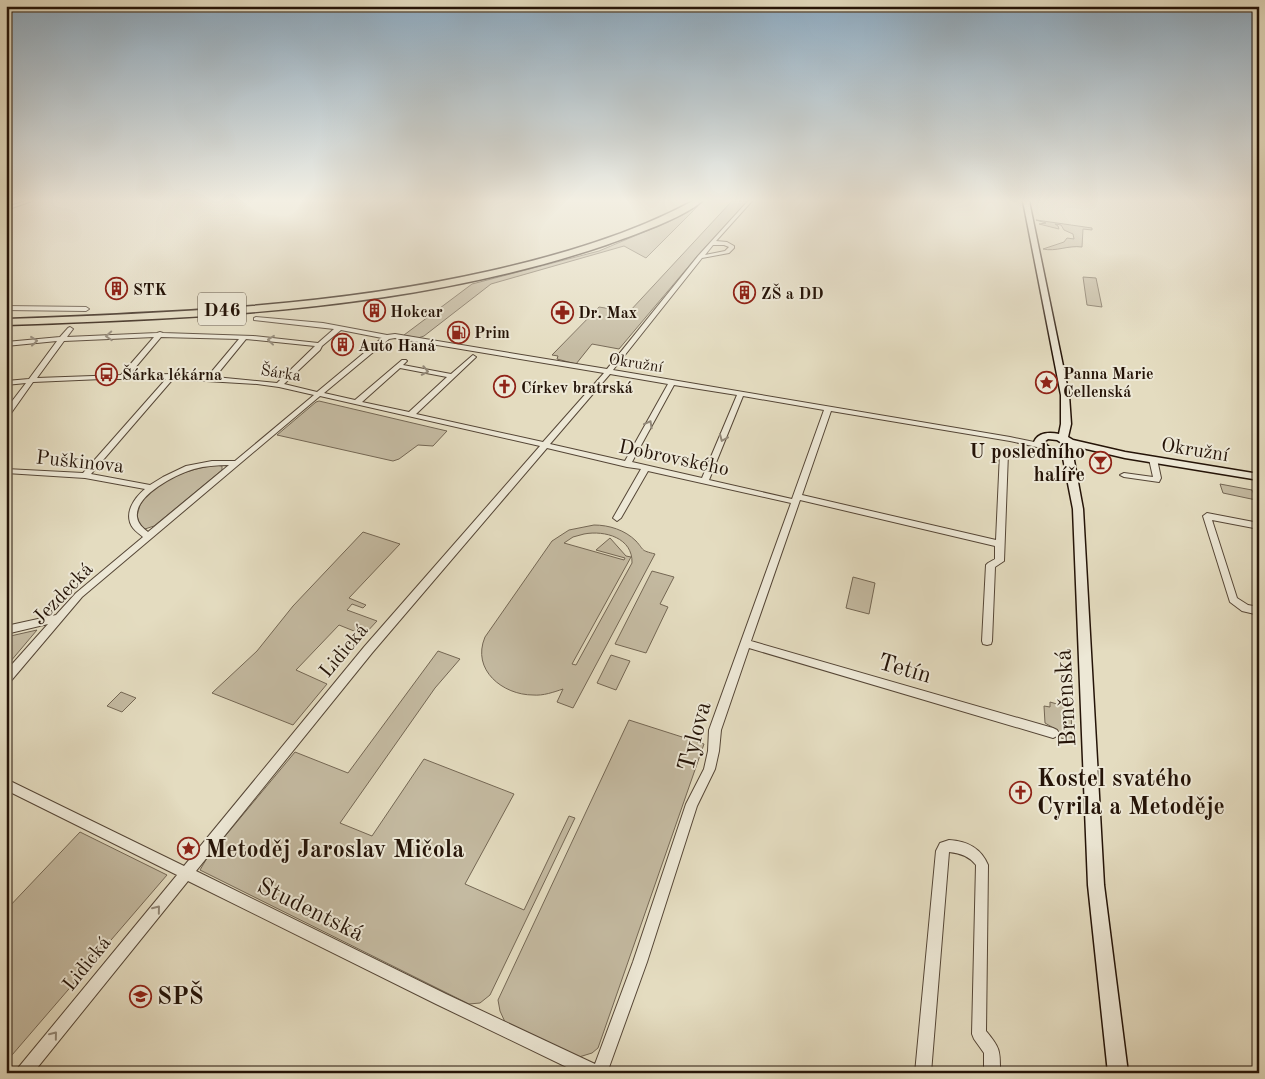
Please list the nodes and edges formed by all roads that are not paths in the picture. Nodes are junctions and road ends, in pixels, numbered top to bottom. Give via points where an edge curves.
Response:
1 (560, 251) edge
2 (575, 251) edge
3 (705, 251) edge
4 (728, 251) edge
5 (1036, 251) edge
6 (700, 257) junction
7 (6, 308) edge
8 (86, 309) dead end
9 (256, 319) dead end
10 (8, 320) edge
11 (339, 328) junction
12 (70, 329) dead end
13 (160, 334) junction
14 (244, 337) junction
15 (387, 337) junction
16 (62, 338) junction
17 (6, 344) edge
18 (319, 345) junction
19 (473, 357) dead end
20 (608, 372) junction
21 (172, 376) junction
22 (451, 376) junction
23 (123, 377) junction
24 (210, 378) junction
25 (30, 380) junction
26 (6, 383) edge
27 (672, 383) junction
28 (279, 386) junction
29 (318, 393) junction
30 (741, 394) junction
31 (358, 402) junction
32 (828, 409) junction
33 (6, 414) edge
34 (410, 415) junction
35 (1010, 439) joint
36 (1041, 442) junction
37 (545, 446) junction
38 (1067, 451) junction
39 (1004, 453) dead end
40 (1053, 453) junction
41 (1153, 460) junction
42 (236, 463) junction
43 (626, 464) junction
44 (645, 469) junction
45 (6, 472) edge
46 (1124, 475) dead end
47 (84, 476) junction
48 (1259, 478) edge
49 (704, 482) junction
50 (150, 487) junction
51 (797, 499) junction
52 (617, 518) dead end
53 (1259, 526) edge
54 (148, 537) junction
55 (1000, 544) junction
56 (1259, 611) edge
57 (60, 618) junction
58 (6, 630) edge
59 (987, 641) dead end
60 (745, 643) junction
61 (6, 679) edge
62 (1053, 734) dead end
63 (6, 784) edge
64 (186, 873) junction
65 (23, 1073) edge
66 (598, 1073) edge
67 (923, 1073) edge
68 (992, 1073) edge
69 (1118, 1073) edge

1 - 10 highway, D46 via 420,284 345,296 180,311
2 - 10 highway, D46 via 502,271 351,300 172,316
3 - 6 street, Lidická
4 - 6 street
5 - 38 main road, Brněnská via 1065,395
6 - 20 street, Lidická
7 - 8 street
9 - 11 street, Okružní
11 - 15 street, Okružní
11 - 18 street
12 - 16 street
13 - 14 street
13 -> 16 street
13 - 23 street
18 -> 14 street
14 - 24 street
15 - 20 street, Okružní
15 - 29 street, Jezdecká
17 -> 16 street
16 - 25 street
18 - 28 street
19 - 22 street
20 - 27 street, Okružní
20 - 37 street, Lidická
21 - 23 street, Šárka
21 - 24 street, Šárka
21 - 47 street
31 -> 22 street via 401,363
22 - 34 street
23 - 25 street, Šárka
24 - 28 street, Šárka
25 - 26 street, Šárka
25 - 33 street
27 - 30 street, Okružní
43 -> 27 street
28 - 29 street, Šárka
29 - 31 street, Šárka
29 - 42 street, Jezdecká
30 - 32 street, Okružní
30 -> 49 street
31 - 34 street, Šárka
32 - 35 street, Okružní
32 - 51 street, Tylova
34 - 37 street, Šárka
35 - 36 street, Okružní
36 - 38 main road via 1046,436
36 - 40 main road
37 - 43 street, Dobrovského
37 - 64 street, Lidická via 368,650
38 - 40 main road, Brněnská
38 - 40 main road
38 - 41 main road, Okružní
38 - 69 main road, Brněnská via 1078,518 1096,885 1106,992
39 - 55 street
41 - 46 street via 1156,480
41 - 48 main road, Okružní
42 - 50 street via 198,465 172,474
42 - 54 street, Jezdecká
43 - 44 street, Dobrovského
44 - 49 street, Dobrovského
44 - 52 street
45 - 47 street, Puškinova
47 - 50 street, Puškinova
49 - 51 street, Dobrovského
50 - 54 street via 136,506 133,519 138,531
51 - 55 street, Dobrovského
51 - 60 street, Tylova
53 - 56 street via 1207,516 1233,600 1245,608
54 - 57 street, Jezdecká via 79,595
55 - 59 street via 999,561 991,565
57 - 58 street
57 - 61 street, Jezdecká
60 - 62 street, Tetín
60 - 66 street, Tylova via 715,730 715,753 706,781 692,804 640,962
63 - 64 street, Studentská
65 -> 64 street, Lidická
64 - 66 street, Studentská
67 - 68 street via 942,851 949,846 974,853 981,859 979,1034 992,1050

